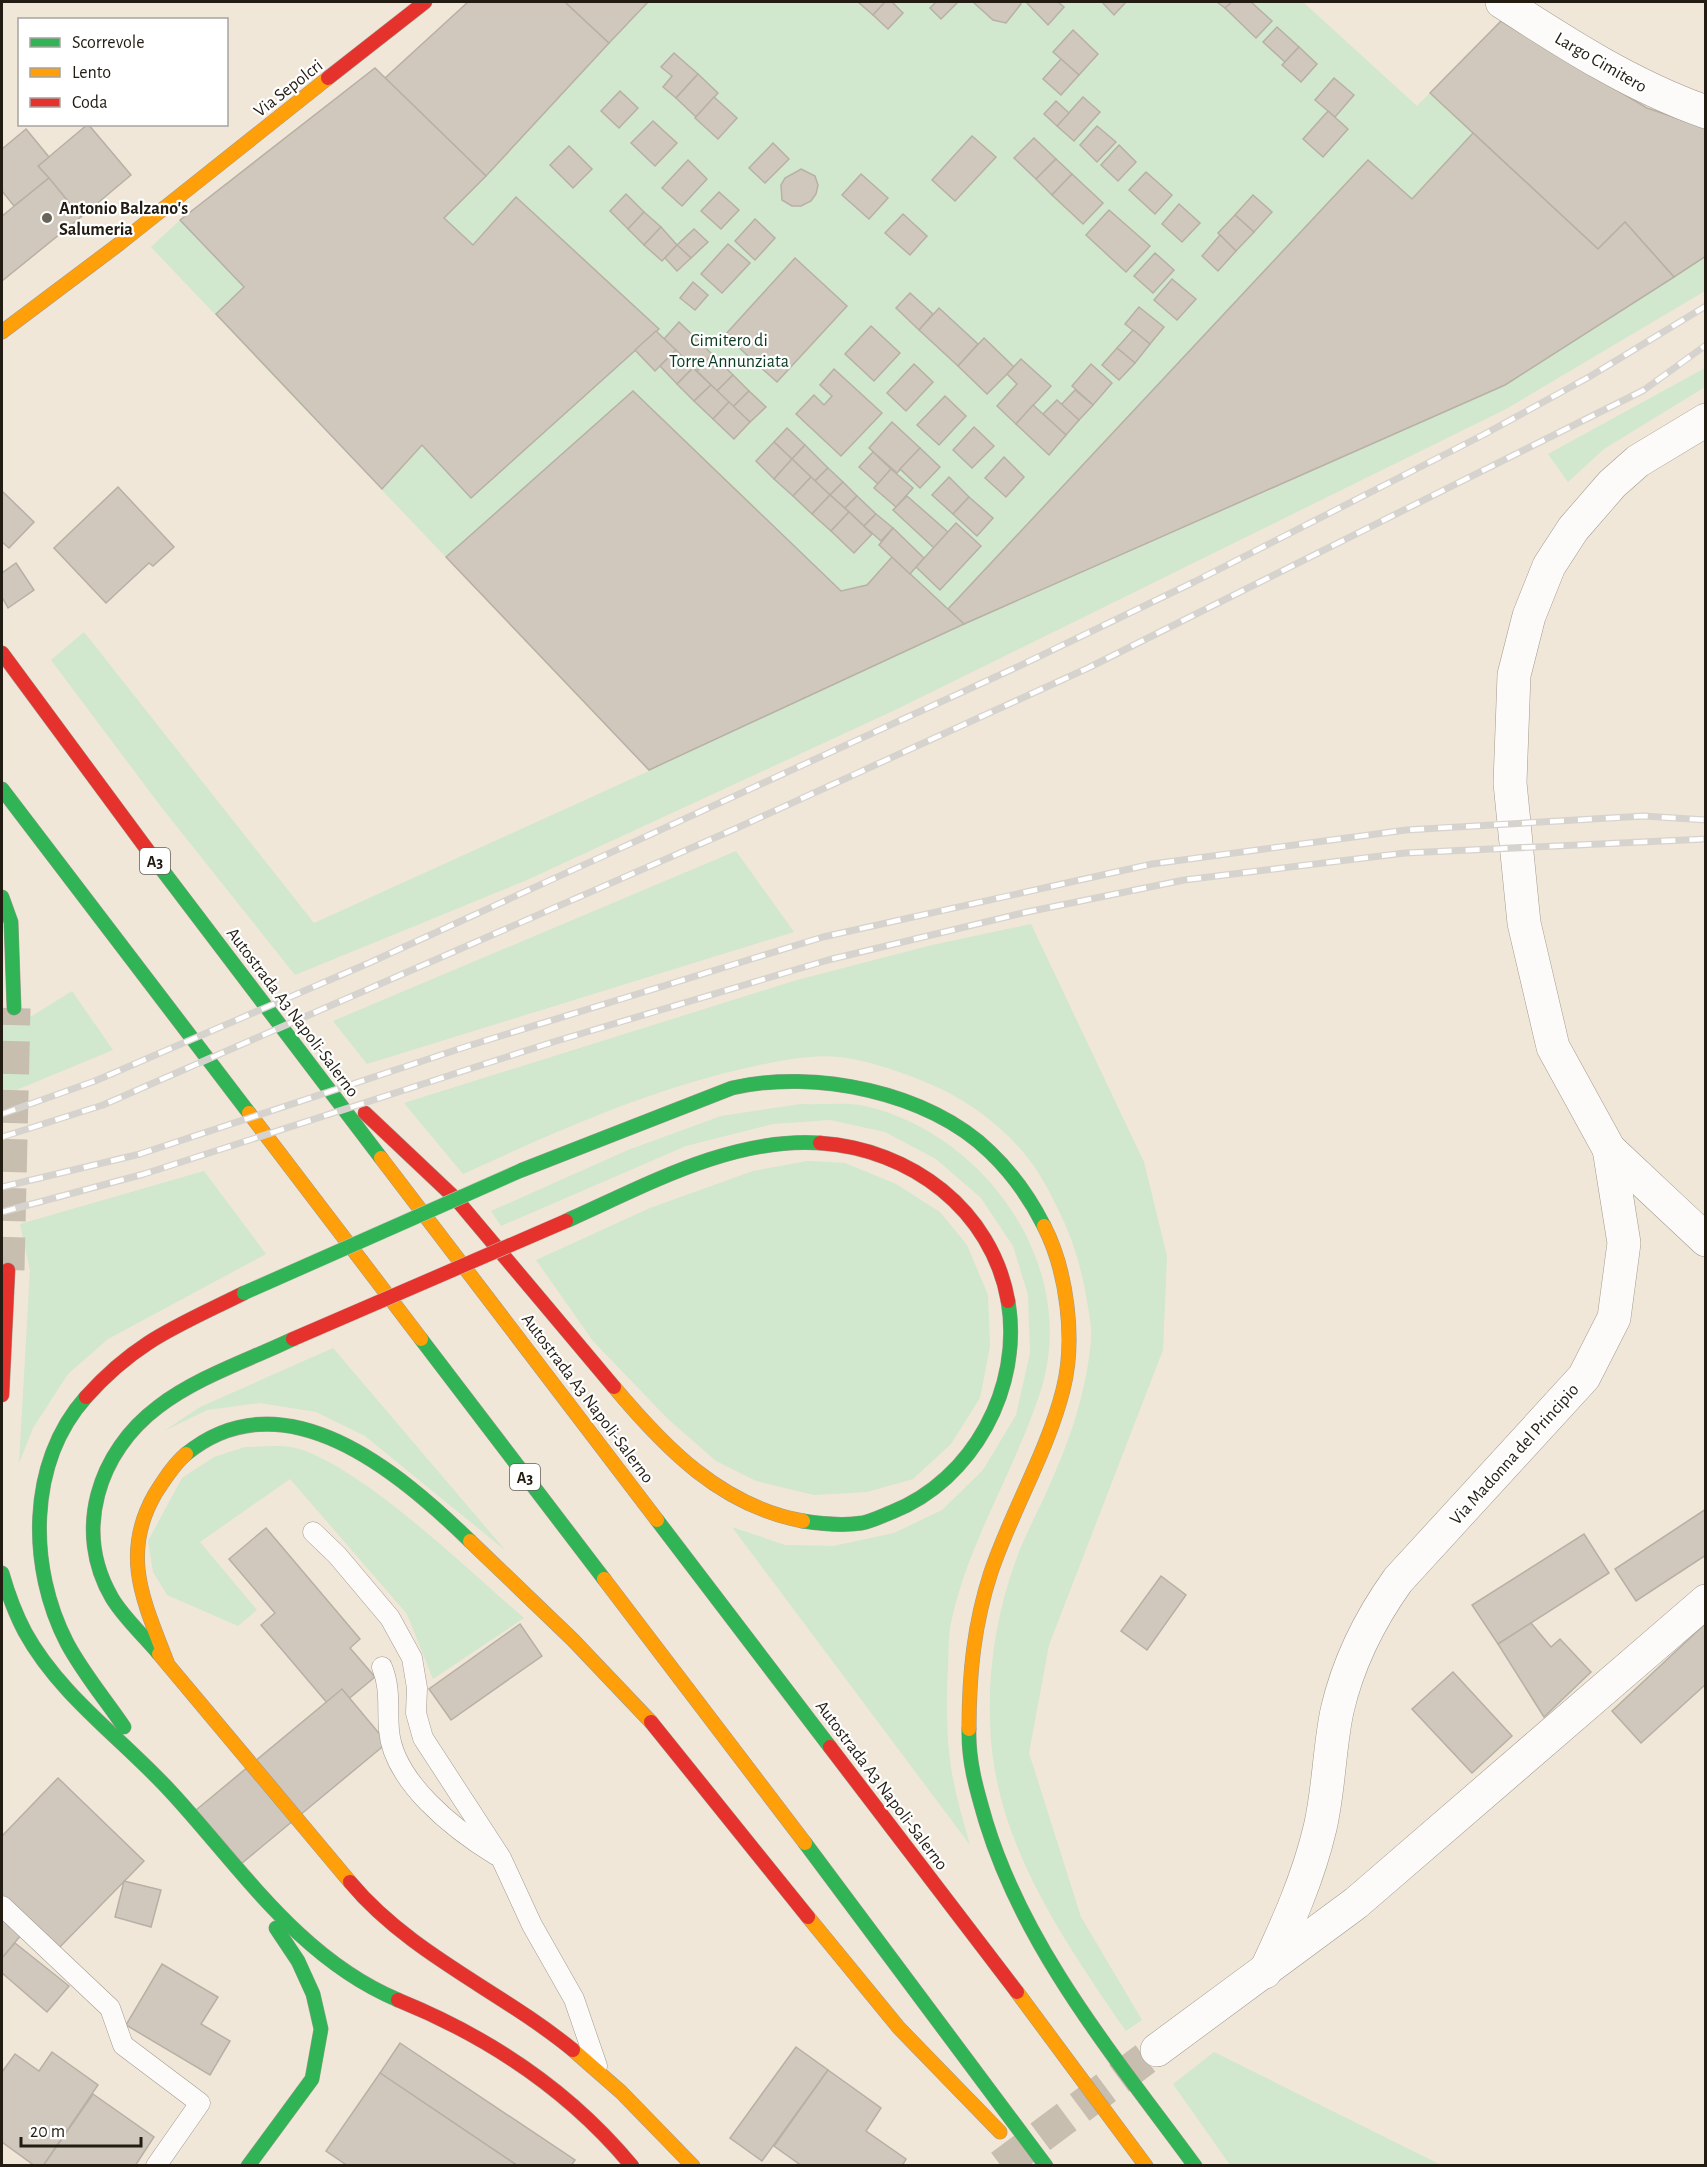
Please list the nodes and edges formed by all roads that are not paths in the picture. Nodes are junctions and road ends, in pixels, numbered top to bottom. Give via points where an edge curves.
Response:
1 (425, 2) edge
2 (1502, 2) edge
3 (1706, 112) edge
4 (2, 332) edge
5 (1706, 420) edge
6 (2, 653) edge
7 (2, 789) edge
8 (2, 897) edge
9 (14, 1008) tunnel mouth
10 (312, 1067) junction
11 (1609, 1149) junction
12 (1706, 1240) edge
13 (8, 1270) dead end
14 (2, 1395) edge
15 (313, 1532) dead end
16 (2, 1573) edge
17 (1706, 1601) edge
18 (167, 1662) junction
19 (382, 1667) dead end
20 (153, 1771) junction
21 (501, 1858) junction
22 (246, 1881) junction
23 (2, 1906) edge
24 (1265, 1972) junction
25 (1157, 2050) tunnel mouth
26 (599, 2071) junction
27 (156, 2166) edge
28 (248, 2166) edge
29 (632, 2166) edge
30 (693, 2166) edge
31 (1032, 2166) edge
32 (1046, 2166) edge
33 (1146, 2166) edge
34 (1195, 2166) edge

1 - 4 main road, Via Sepolcri
2 - 3 street, Largo Cimitero via 1661,96
5 - 11 street, Via Madonna del Principio via 1638,461 1573,529 1549,566 1529,616 1514,675 1510,783 1524,923 1553,1047
6 - 10 main road, Autostrada A3 Napoli-Salerno / A3
7 - 32 main road, A3
8 - 9 main road via 11,922
10 - 18 main road, bridge via 401,1145 467,1210 649,1430 691,1470 725,1494 765,1512 812,1523 863,1523 910,1505 957,1470 985,1428 1002,1389 1010,1347 1009,1297 999,1264 980,1229 944,1191 874,1151 821,1141 776,1144 701,1164 566,1221 293,1339 175,1395 146,1418 119,1448 103,1475 94,1503 92,1534 98,1567 112,1599
10 - 33 main road, Autostrada A3 Napoli-Salerno / A3
11 - 12 street
11 - 24 street, Via Madonna del Principio via 1624,1243 1614,1318 1584,1377 1398,1580 1375,1613 1353,1659 1338,1710 1320,1826 1301,1893
13 - 14 main road
15 - 21 lane via 390,1618 412,1658 416,1713 423,1738
16 - 20 main road via 6,1594 22,1629 44,1661 78,1701
17 - 24 street via 1356,1903
18 - 26 main road via 369,1905 404,1935 502,1998
18 - 31 main road via 142,1592 138,1533 167,1473 193,1447 243,1425 274,1422 340,1442 379,1463 446,1518 534,1601 658,1731 913,2043
19 - 21 lane via 388,1682 389,1730 400,1766 439,1814 461,1834
20 - 22 main road
20 - 34 main road, bridge via 63,1634 46,1590 40,1550 39,1491 50,1452 105,1376 143,1344 244,1293 522,1170 717,1092 764,1083 853,1084 913,1101 961,1126 1002,1162 1037,1208 1062,1269 1070,1328 1065,1379 1046,1438 990,1569 975,1623 967,1681 970,1764 991,1840 1022,1915 1084,2013
21 - 26 lane via 532,1925 574,1999
22 - 28 main road via 298,1961 313,1994 321,2029 312,2079
22 - 29 main road via 311,1945 350,1976 382,1995 452,2022 506,2054 582,2112
23 - 27 lane via 110,2008 123,2045 200,2103
24 - 25 street
26 - 30 main road

